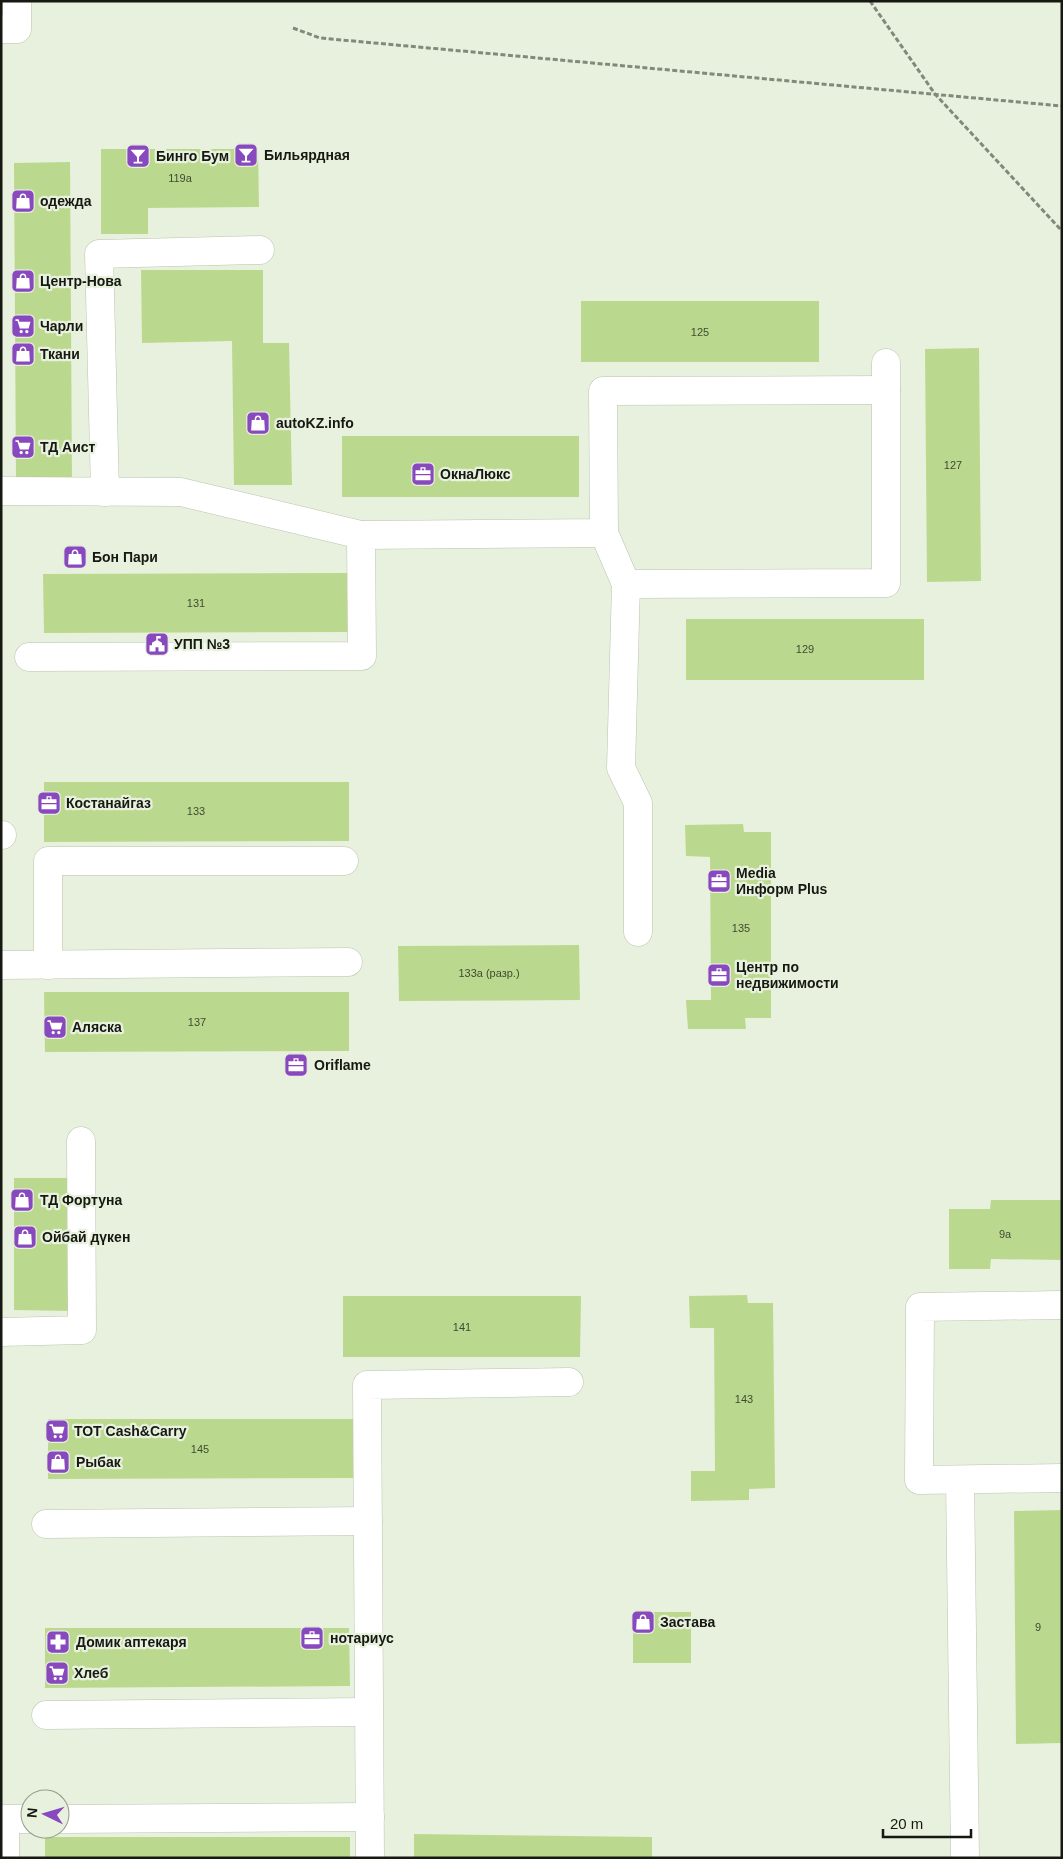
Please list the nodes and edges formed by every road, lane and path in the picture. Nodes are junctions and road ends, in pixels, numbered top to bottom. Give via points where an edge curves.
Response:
1 (17, 1) edge
2 (870, 1) edge
3 (293, 28) dead end
4 (1, 30) edge
5 (935, 94) junction
6 (1062, 106) edge
7 (1062, 231) edge
8 (260, 250) dead end
9 (886, 363) dead end
10 (886, 390) junction
11 (1, 491) edge
12 (105, 492) junction
13 (604, 533) junction
14 (361, 535) junction
15 (626, 584) junction
16 (29, 657) dead end
17 (344, 860) dead end
18 (638, 932) dead end
19 (348, 962) dead end
20 (1, 965) edge
21 (48, 965) junction
22 (81, 1141) dead end
23 (1062, 1305) edge
24 (1, 1332) edge
25 (569, 1382) dead end
26 (1062, 1478) edge
27 (960, 1480) junction
28 (368, 1521) junction
29 (46, 1524) dead end
30 (368, 1712) junction
31 (46, 1715) dead end
32 (370, 1817) junction
33 (70, 1818) edge
34 (20, 1819) edge
35 (5, 1858) edge
36 (370, 1858) edge
37 (965, 1858) edge

1 - 4 lane via 17,29
2 - 5 path
3 - 5 path via 320,38
5 - 6 path
5 - 7 path
8 - 12 lane via 99,254
9 - 10 lane
10 - 13 lane via 603,391
10 - 15 lane via 886,583
11 - 12 lane
12 - 14 lane via 181,492
13 - 14 lane
13 - 15 lane
14 - 16 lane via 362,656
15 - 18 lane via 621,768 638,803
17 - 21 lane via 48,861
19 - 21 lane
20 - 21 lane
22 - 24 lane via 82,1330
23 - 27 lane via 920,1307 919,1480
25 - 28 lane via 367,1385
26 - 27 lane
27 - 37 lane
28 - 29 lane
28 - 30 lane
30 - 31 lane
30 - 32 lane
32 - 33 lane
32 - 36 lane
34 - 35 lane via 6,1819

